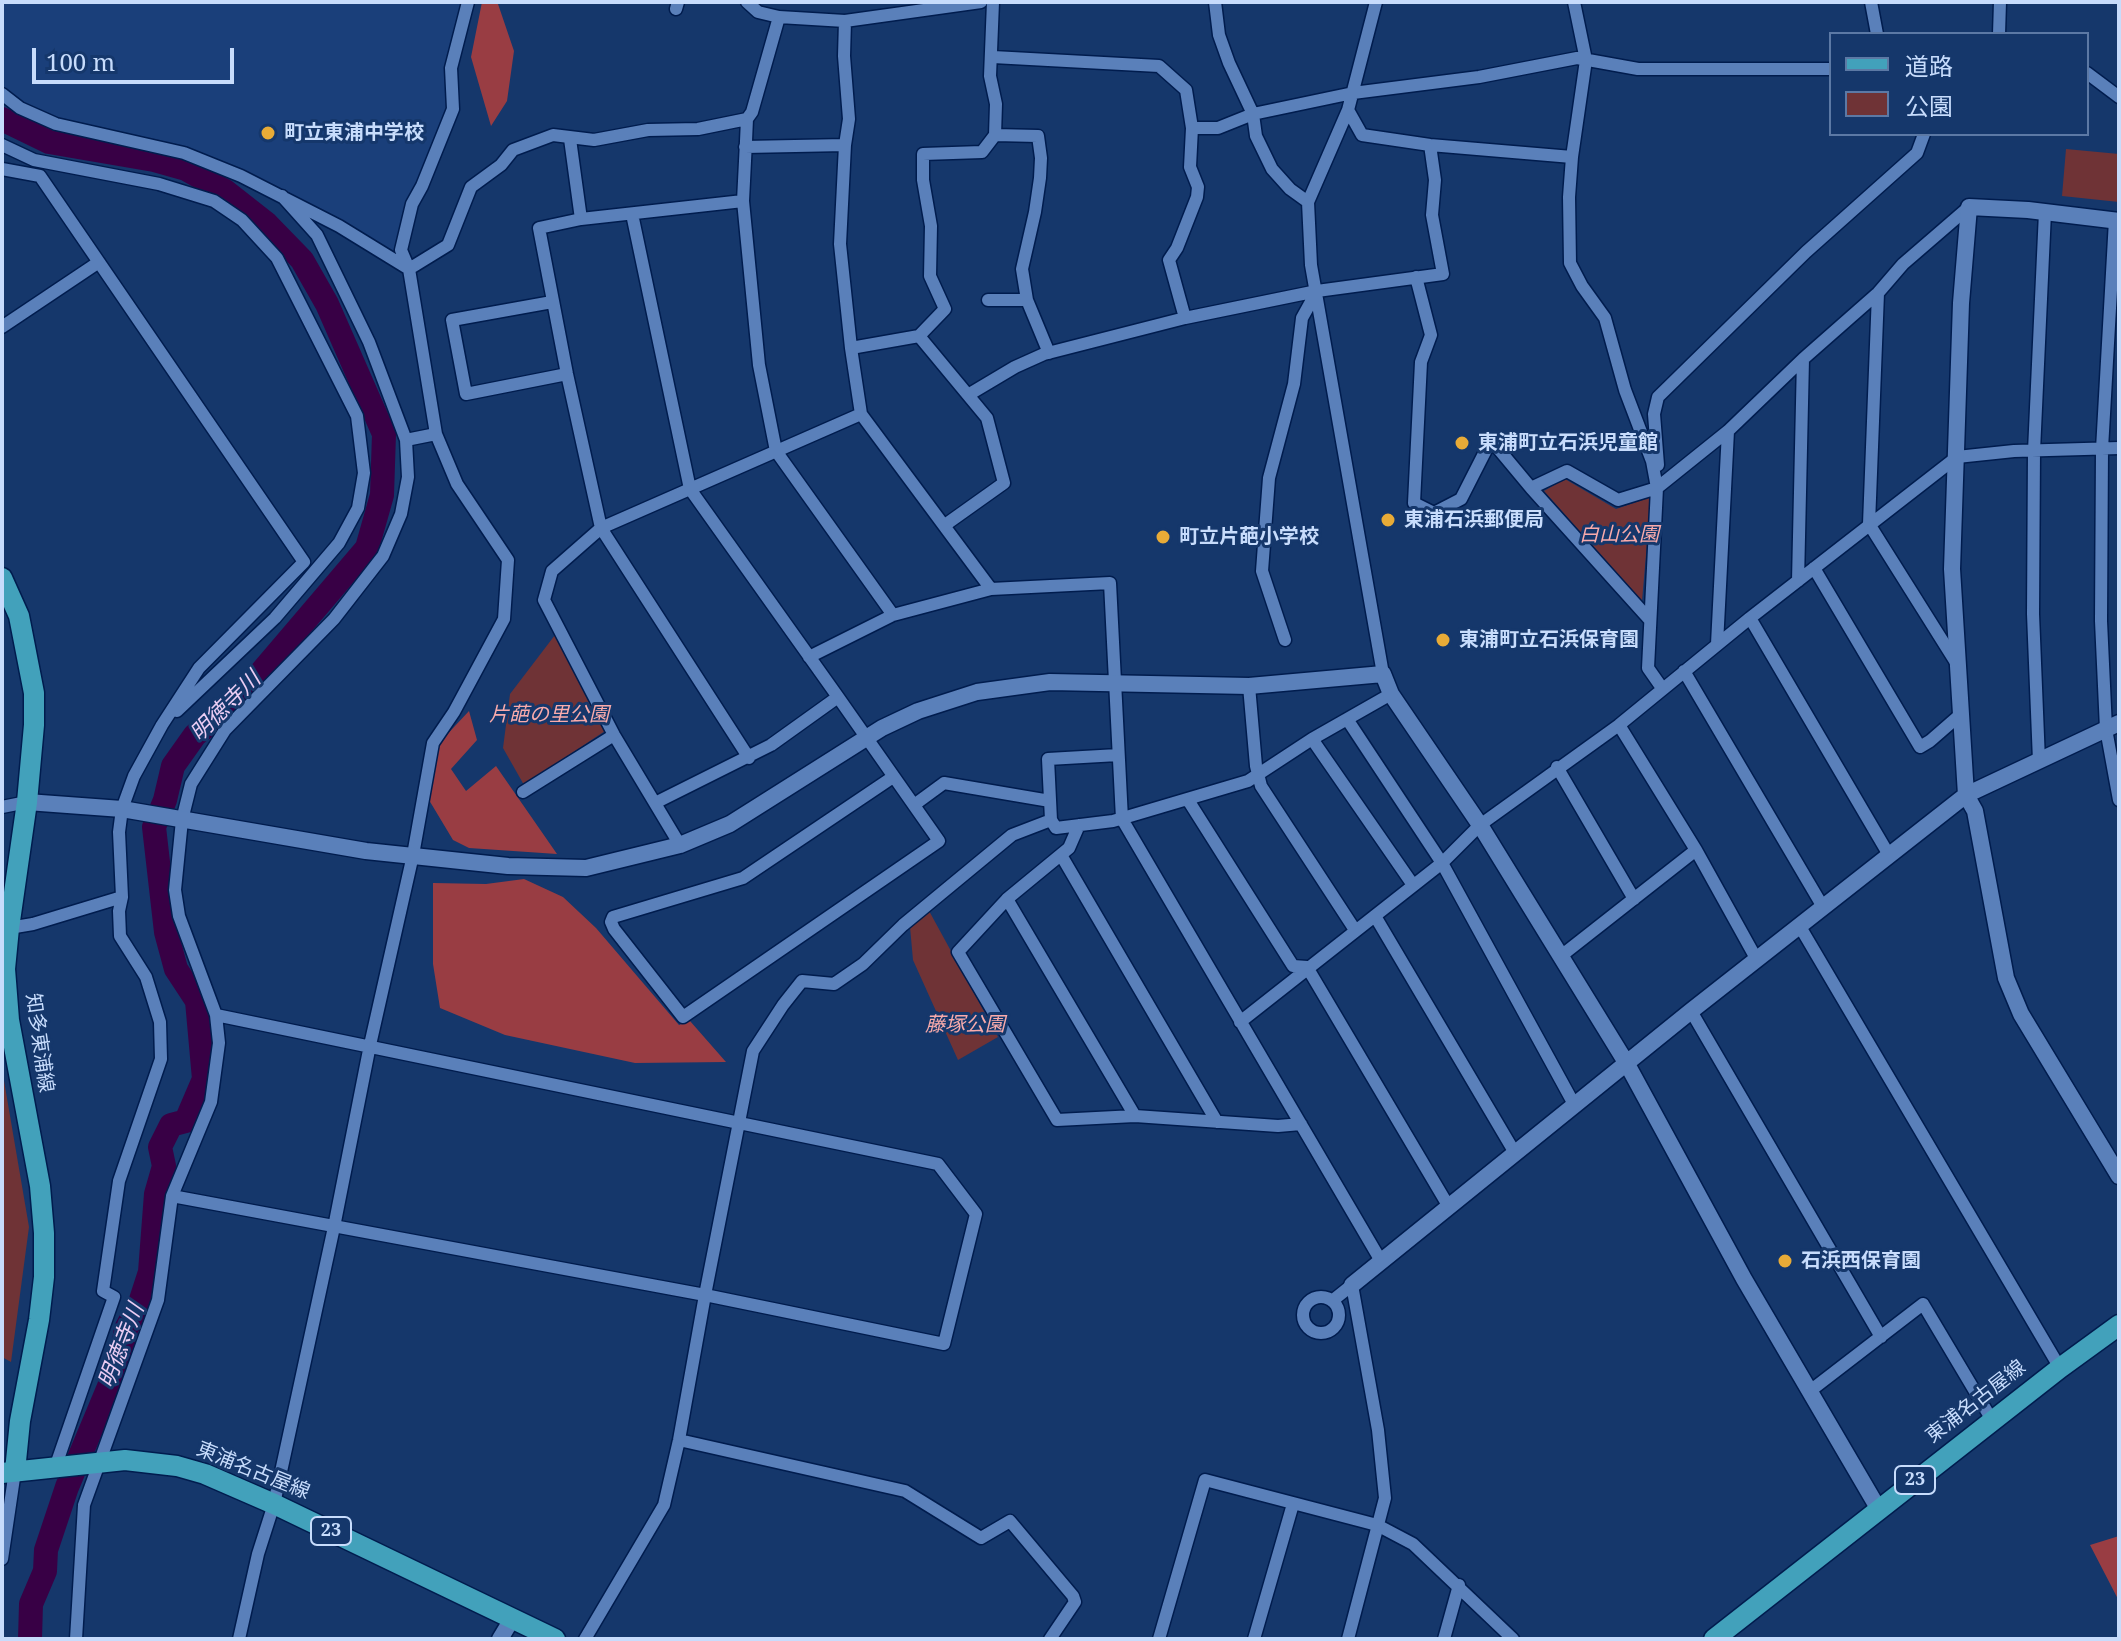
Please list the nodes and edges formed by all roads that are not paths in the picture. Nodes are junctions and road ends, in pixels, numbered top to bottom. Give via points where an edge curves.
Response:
1 (468, 2) edge
2 (747, 2) edge
3 (874, 2) edge
4 (981, 2) edge
5 (993, 2) edge
6 (1376, 2) edge
7 (1574, 2) edge
8 (1871, 2) edge
9 (2000, 2) edge
10 (1213, 4) edge
11 (877, 16) junction
12 (779, 17) junction
13 (845, 21) junction
14 (1877, 32) edge
15 (1999, 32) edge
16 (993, 57) junction
17 (1586, 60) junction
18 (1829, 69) edge
19 (2089, 74) edge
20 (1353, 93) junction
21 (2, 94) edge
22 (2119, 97) edge
23 (1348, 110) junction
24 (1253, 114) junction
25 (747, 119) junction
26 (1192, 128) junction
27 (995, 135) junction
28 (1923, 136) edge
29 (570, 139) junction
30 (2, 145) edge
31 (845, 145) junction
32 (1430, 145) junction
33 (745, 147) junction
34 (1572, 157) junction
35 (2, 169) edge
36 (282, 196) junction
37 (743, 201) junction
38 (1308, 202) junction
39 (1969, 207) junction
40 (2045, 212) junction
41 (632, 214) junction
42 (581, 219) junction
43 (2117, 221) edge
44 (99, 262) junction
45 (409, 269) junction
46 (1416, 277) junction
47 (1317, 291) junction
48 (1878, 293) junction
49 (988, 300) dead end
50 (1027, 300) junction
51 (552, 302) junction
52 (1185, 318) junction
53 (2, 327) edge
54 (919, 336) junction
55 (851, 348) junction
56 (1049, 353) junction
57 (1803, 359) junction
58 (567, 374) junction
59 (968, 395) junction
60 (861, 414) junction
61 (1728, 431) junction
62 (436, 434) junction
63 (1656, 436) junction
64 (406, 440) junction
65 (2119, 448) edge
66 (2102, 449) junction
67 (776, 451) junction
68 (2034, 451) junction
69 (1957, 457) junction
70 (1672, 476) junction
71 (1531, 488) junction
72 (1657, 488) junction
73 (690, 489) junction
74 (1869, 524) junction
75 (945, 525) junction
76 (601, 528) junction
77 (1814, 568) junction
78 (2, 578) edge
79 (1798, 581) junction
80 (991, 589) junction
81 (893, 615) junction
82 (1750, 618) junction
83 (1649, 619) junction
84 (1285, 640) dead end
85 (1717, 644) junction
86 (809, 657) junction
87 (1957, 664) junction
88 (1684, 671) junction
89 (1383, 674) junction
90 (1115, 684) junction
91 (1249, 686) junction
92 (1662, 688) junction
93 (1391, 694) junction
94 (838, 697) junction
95 (1961, 714) junction
96 (1347, 719) junction
97 (162, 725) junction
98 (1619, 725) junction
99 (2112, 726) edge
100 (614, 735) junction
101 (865, 738) junction
102 (1312, 739) junction
103 (1118, 755) junction
104 (749, 758) junction
105 (2039, 761) junction
106 (1557, 767) junction
107 (1258, 775) junction
108 (893, 777) junction
109 (523, 792) dead end
110 (1966, 795) junction
111 (1188, 800) junction
112 (2119, 800) edge
113 (1050, 801) junction
114 (27, 802) junction
115 (655, 803) junction
116 (914, 805) junction
117 (2, 807) edge
118 (122, 809) junction
119 (1122, 819) junction
120 (182, 820) junction
121 (1051, 820) junction
122 (1079, 825) junction
123 (1480, 825) junction
124 (680, 845) junction
125 (1696, 850) junction
126 (413, 855) junction
127 (1061, 855) junction
128 (1889, 855) junction
129 (1442, 863) junction
130 (1413, 885) junction
131 (8, 887) edge
132 (122, 897) junction
133 (1007, 899) junction
134 (1634, 899) junction
135 (1823, 907) junction
136 (1375, 916) junction
137 (1799, 925) junction
138 (9, 928) junction
139 (1355, 930) junction
140 (1561, 956) junction
141 (1757, 960) junction
142 (1307, 967) junction
143 (1691, 1011) junction
144 (216, 1015) junction
145 (5, 1021) edge
146 (1240, 1022) junction
147 (370, 1045) junction
148 (1627, 1064) junction
149 (1575, 1106) junction
150 (1135, 1116) junction
151 (1217, 1122) junction
152 (739, 1123) junction
153 (1301, 1124) junction
154 (1515, 1153) junction
155 (2119, 1176) edge
156 (172, 1196) junction
157 (1449, 1207) junction
158 (334, 1227) junction
159 (1381, 1261) junction
160 (1352, 1285) junction
161 (705, 1295) junction
162 (1332, 1301) dead end
163 (2119, 1325) edge
164 (1881, 1337) junction
165 (2060, 1368) junction
166 (1810, 1391) junction
167 (1992, 1420) junction
168 (679, 1440) junction
169 (98, 1461) junction
170 (56, 1465) junction
171 (9, 1472) edge
172 (274, 1504) junction
173 (1293, 1504) junction
174 (1878, 1508) junction
175 (1377, 1525) junction
176 (2, 1559) edge
177 (1459, 1585) junction
178 (512, 1619) junction
179 (76, 1639) edge
180 (239, 1639) edge
181 (500, 1639) edge
182 (555, 1639) edge
183 (585, 1639) edge
184 (1050, 1639) edge
185 (1159, 1639) edge
186 (1254, 1639) edge
187 (1348, 1639) edge
188 (1444, 1639) edge
189 (1513, 1639) edge
190 (1714, 1639) edge

1 - 45 street via 451,68 453,109 412,204 401,250
2 - 12 street via 758,12
3 - 11 street
4 - 11 street
5 - 16 street
6 - 20 street
7 - 17 street
8 - 14 street
9 - 15 street
10 - 24 street via 1229,63
11 - 13 street
12 - 13 street
12 - 25 street
13 - 31 street
16 - 26 street via 1159,66 1186,90
16 - 27 street
17 - 18 street via 1638,69
17 - 20 street
17 - 34 street
19 - 22 street
20 - 23 street
20 - 24 street
21 - 36 street via 56,124 184,153
23 - 32 street via 1362,135
23 - 38 street
24 - 26 street via 1218,128
24 - 38 street via 1256,136 1272,169
25 - 29 street via 698,129
25 - 33 street
26 - 52 street via 1190,167 1197,197 1169,260
27 - 50 street via 1038,136 1038,190 1022,269
27 - 54 street via 982,152 923,154 930,276 945,309
28 - 63 street via 1917,153 1806,252 1658,397
29 - 42 street
29 - 45 street via 553,135 513,150 471,187 448,245
30 - 97 street via 34,160 159,184 214,201 242,220 277,258 357,416 364,473 358,508 339,543 275,618
31 - 33 street
31 - 55 street via 840,244
32 - 34 street
32 - 46 street via 1432,215 1443,274
33 - 37 street
34 - 72 street via 1570,263 1605,318
35 - 44 street via 40,176
36 - 45 street
36 - 64 street via 317,235 369,342
37 - 41 street
37 - 67 street via 759,365
38 - 47 street
39 - 40 street
39 - 48 street
39 - 69 street
40 - 43 street
40 - 68 street
41 - 42 street
41 - 73 street
42 - 51 street via 539,228
43 - 66 street
44 - 53 street
44 - 97 street via 304,562 199,668
45 - 62 street
46 - 47 street
46 - 71 street via 1431,335 1421,362 1414,503 1434,513 1461,499 1491,440
47 - 52 street
47 - 84 street via 1302,318 1294,384 1269,478 1262,571
47 - 89 street
48 - 57 street
48 - 74 street
49 - 50 street
50 - 56 street
51 - 58 street
51 - 58 street via 452,320 466,394
52 - 56 street
54 - 55 street
54 - 59 street
55 - 60 street
56 - 59 street
57 - 61 street
57 - 79 street
58 - 76 street
59 - 75 street via 987,418 1004,483
60 - 67 street
60 - 75 street
61 - 70 street
61 - 85 street
62 - 64 street
62 - 126 street via 457,484 508,560 507,594 504,619 433,743
63 - 70 street
63 - 72 street
64 - 120 street via 406,489 383,556 334,619 225,730 191,784
65 - 66 street
66 - 68 street
66 - 99 street via 2101,621
67 - 73 street
67 - 81 street
68 - 69 street
68 - 105 street
69 - 74 street
69 - 87 street via 1952,569
70 - 72 street
71 - 72 street via 1567,471 1618,500
71 - 83 street
72 - 83 street
73 - 76 street
73 - 86 street
74 - 77 street
74 - 87 street
75 - 80 street
76 - 100 street via 552,571 544,600
76 - 104 street
77 - 79 street
77 - 95 street via 1920,747
78 - 114 main road, 知多東浦線 via 19,616 34,693
79 - 82 street
80 - 81 street
80 - 90 street via 1110,583
81 - 86 street
82 - 85 street
82 - 128 street
83 - 92 street via 1648,668
85 - 88 street
86 - 94 street
87 - 95 street
88 - 92 street
88 - 135 street
89 - 91 street
89 - 93 street
90 - 91 street
90 - 101 street via 1050,682 977,692 918,711
90 - 103 street
91 - 107 street
92 - 98 street
93 - 96 street
93 - 123 street
94 - 101 street
94 - 104 street
95 - 110 street
96 - 102 street
96 - 129 street
97 - 118 street
98 - 106 street
98 - 125 street
99 - 105 street
99 - 112 street
100 - 109 street
100 - 115 street
101 - 108 street
101 - 124 street via 730,824
102 - 107 street
102 - 130 street
103 - 113 street via 1048,759
103 - 119 street
104 - 115 street
105 - 110 street
106 - 123 street
106 - 134 street
107 - 111 street
107 - 139 street
108 - 116 street
108 - 116 street via 743,878 613,917 614,929 683,1017 939,841
110 - 128 street
110 - 155 street via 1975,811 2006,978 2021,1014
111 - 119 street
111 - 142 street via 1293,966
113 - 116 street via 944,783
113 - 121 street
114 - 117 street
114 - 118 street
114 - 131 main road, 知多東浦線
115 - 124 street
118 - 120 street
118 - 132 street
119 - 122 street
119 - 146 street
120 - 126 street
120 - 144 street via 175,890 179,916
121 - 122 street via 1056,828
121 - 152 street via 1012,835 834,984 802,981 753,1051
122 - 127 street
123 - 129 street
123 - 140 street
124 - 126 street via 586,868
125 - 134 street
125 - 141 street
126 - 147 street
127 - 133 street
127 - 151 street
128 - 135 street
129 - 130 street
129 - 149 street
130 - 136 street
131 - 138 main road, 知多東浦線
132 - 138 street
132 - 170 street via 120,936 146,977 160,1022 161,1059 119,1181 103,1291 114,1297
133 - 150 street
133 - 150 street via 958,952 1049,1107 1057,1120
134 - 140 street
135 - 137 street
136 - 139 street
136 - 154 street
137 - 141 street
137 - 165 street
138 - 145 main road, 知多東浦線
139 - 142 street
140 - 148 street
141 - 143 street
142 - 146 street
142 - 157 street
143 - 148 street
143 - 164 street
144 - 147 street
144 - 156 street via 219,1043 211,1102
145 - 171 main road, 知多東浦線 via 40,1186 44,1233 39,1320
146 - 153 street
147 - 152 street
147 - 158 street
148 - 149 street
148 - 166 street
149 - 154 street
150 - 151 street
151 - 153 street
152 - 161 street
152 - 161 street via 938,1164 976,1214 944,1344
153 - 159 street
154 - 157 street
156 - 158 street
156 - 169 street via 158,1300
157 - 159 street
158 - 161 street
158 - 172 street
159 - 160 street
160 - 162 street
160 - 175 street via 1384,1485
161 - 168 street
163 - 165 main road, 東浦名古屋線 / 23
164 - 166 street
164 - 167 street via 1923,1304
165 - 167 main road, 東浦名古屋線 / 23
166 - 174 street
167 - 174 main road, 東浦名古屋線 / 23
168 - 183 street via 664,1505
168 - 184 street via 905,1491 981,1538 1010,1521 1073,1596 1075,1602
169 - 170 main road, 東浦名古屋線 / 23
169 - 172 main road, 東浦名古屋線 / 23 via 177,1466
169 - 179 street via 84,1505
170 - 171 main road, 東浦名古屋線 / 23
171 - 176 street
172 - 178 main road, 東浦名古屋線 / 23
172 - 180 street
173 - 175 street
173 - 185 street via 1205,1480
173 - 186 street
174 - 190 main road, 東浦名古屋線 / 23
175 - 177 street via 1413,1544
175 - 187 street
177 - 188 street
177 - 189 street
178 - 181 street
178 - 182 main road, 東浦名古屋線 / 23

